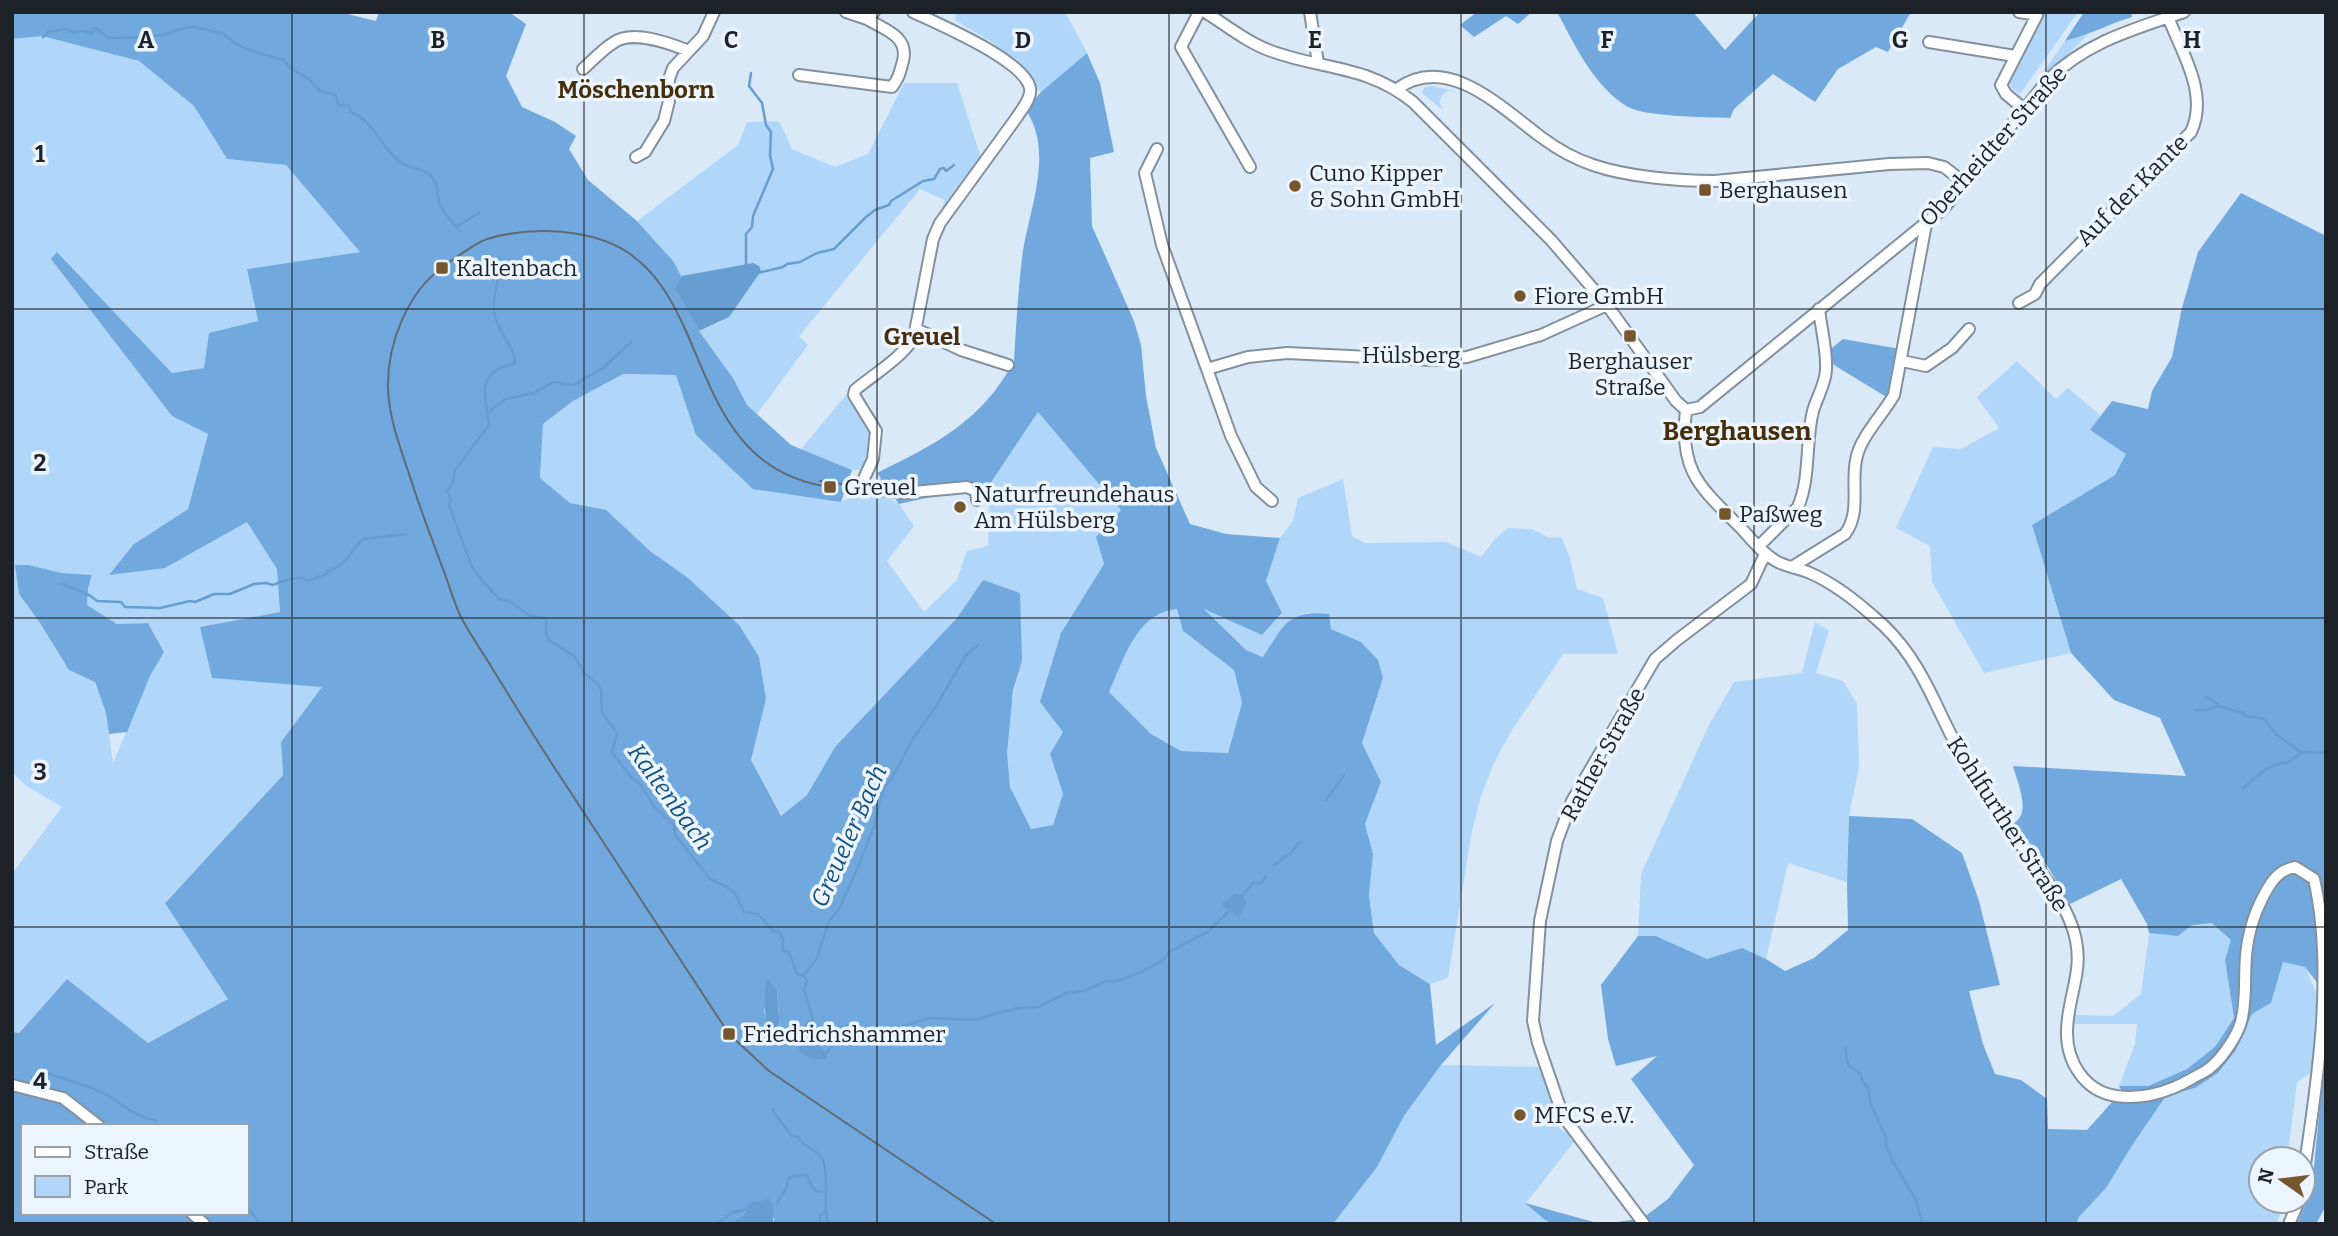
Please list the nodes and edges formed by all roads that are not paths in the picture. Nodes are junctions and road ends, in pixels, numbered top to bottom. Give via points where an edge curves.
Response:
1 (714, 12) edge
2 (846, 12) edge
3 (913, 12) edge
4 (1199, 12) edge
5 (1205, 12) edge
6 (1310, 12) edge
7 (2019, 12) edge
8 (2184, 12) edge
9 (2037, 13) edge
10 (870, 15) edge
11 (2168, 17) junction
12 (1929, 42) dead end
13 (689, 51) junction
14 (2015, 55) junction
15 (1318, 63) junction
16 (583, 69) dead end
17 (799, 75) dead end
18 (1397, 89) junction
19 (2024, 109) junction
20 (1157, 149) dead end
21 (636, 157) dead end
22 (1250, 167) dead end
23 (1965, 183) junction
24 (1926, 224) junction
25 (2019, 303) dead end
26 (1607, 305) junction
27 (1819, 309) junction
28 (916, 328) junction
29 (1969, 329) dead end
30 (1902, 361) junction
31 (1008, 365) dead end
32 (1207, 369) junction
33 (1686, 410) junction
34 (977, 500) dead end
35 (1272, 501) dead end
36 (1762, 550) junction
37 (1792, 567) junction
38 (12, 1085) edge
39 (96, 1124) edge
40 (2307, 1145) edge
41 (1644, 1224) edge

1 - 13 street via 703,36
2 - 10 street
3 - 28 street via 996,54 1030,88 1028,100 943,218 933,239
4 - 22 street via 1181,47
5 - 15 street via 1261,47
6 - 15 street
7 - 9 street
8 - 11 street, Oberheidter Straße
9 - 14 street
10 - 17 street via 901,40 905,51 899,78 892,87
11 - 19 street, Oberheidter Straße via 2077,54
11 - 25 street, Auf der Kante via 2198,98 2191,132 2040,284 2035,295
12 - 14 street
13 - 16 street via 628,37 613,42
13 - 21 street via 669,79 664,121 645,152
14 - 19 street via 2001,85
15 - 18 street via 1367,75
18 - 23 street via 1425,76 1462,82 1566,153 1623,172 1715,181 1928,163 1944,167
18 - 26 street via 1551,240
19 - 23 street, Oberheidter Straße
20 - 32 street via 1145,173 1162,245
23 - 24 street, Oberheidter Straße
24 - 27 street, Oberheidter Straße
24 - 30 street
26 - 32 street, Hülsberg via 1541,335 1467,357 1433,360 1287,353 1248,357
26 - 33 street
27 - 33 street, Oberheidter Straße via 1700,407
27 - 36 street via 1826,370 1811,422 1802,499
28 - 31 street via 961,350
28 - 34 street via 910,344 855,390 876,431 873,459 861,485 903,493 967,487 976,491
29 - 30 street via 1926,366
30 - 37 street via 1894,395 1862,442 1856,459 1851,526
32 - 35 street via 1231,436 1256,487
33 - 36 street, Kohlfurther Straße via 1683,438 1689,465 1706,493
36 - 37 street, Kohlfurther Straße
36 - 41 street, Rather Straße via 1751,584 1655,659 1572,801 1557,841 1540,920 1533,1021 1538,1043 1563,1116
37 - 40 street, Kohlfurther Straße via 1832,584 1895,635 1920,671 1971,774 2053,890 2074,930 2079,955 2068,1018 2068,1049 2078,1072 2099,1090 2116,1096 2142,1096 2177,1087 2211,1067 2241,1023 2251,926 2262,898 2286,869 2295,867 2314,879 2322,988
38 - 39 street via 63,1098

